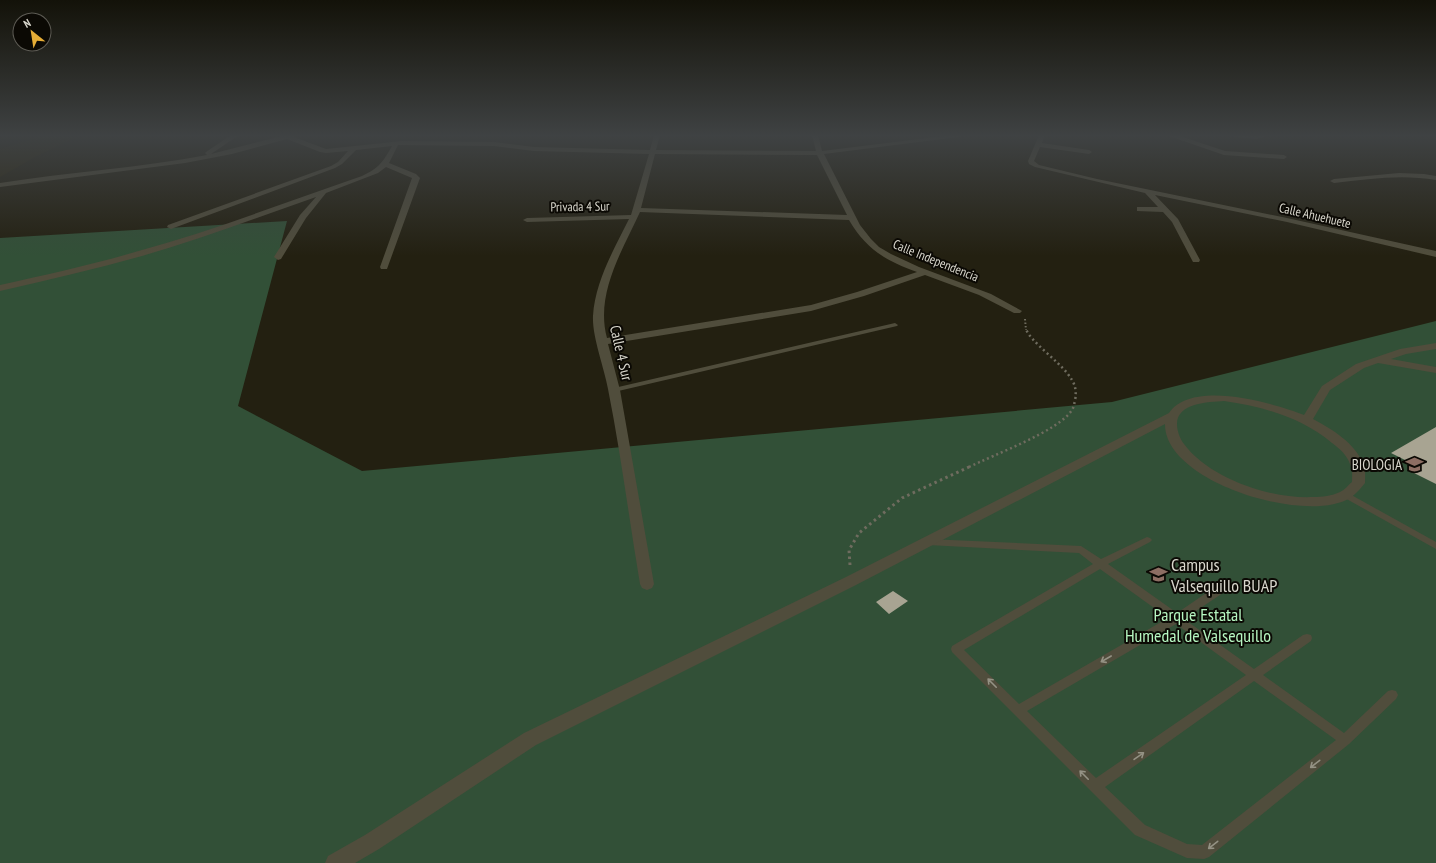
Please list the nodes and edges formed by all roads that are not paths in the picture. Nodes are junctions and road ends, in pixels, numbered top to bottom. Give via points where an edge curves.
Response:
1 (64, 175) edge
2 (311, 175) edge
3 (367, 175) edge
4 (414, 175) edge
5 (646, 175) edge
6 (830, 175) edge
7 (1075, 175) edge
8 (1395, 175) edge
9 (1424, 175) edge
10 (1436, 178) edge
11 (1334, 181) dead end
12 (0, 185) edge
13 (324, 191) junction
14 (1147, 191) junction
15 (1140, 209) dead end
16 (1164, 210) junction
17 (635, 214) junction
18 (853, 218) junction
19 (527, 220) dead end
20 (171, 227) dead end
21 (1436, 254) edge
22 (278, 257) dead end
23 (1196, 260) dead end
24 (384, 267) dead end
25 (925, 272) junction
26 (0, 288) edge
27 (1017, 311) road end
28 (895, 325) dead end
29 (602, 342) junction
30 (1436, 346) edge
31 (1377, 360) junction
32 (1436, 370) edge
33 (614, 390) junction
34 (1173, 415) junction
35 (1307, 420) junction
36 (1346, 495) junction
37 (1147, 540) dead end
38 (927, 542) junction
39 (1436, 546) edge
40 (1100, 564) junction
41 (647, 584) dead end
42 (1222, 588) dead end
43 (1176, 619) junction
44 (1307, 638) dead end
45 (1254, 674) junction
46 (1392, 695) dead end
47 (1019, 710) junction
48 (1345, 740) junction
49 (1096, 786) junction
50 (335, 863) edge

1 - 12 street
2 - 20 street
3 - 13 street
4 - 24 street via 416,178
5 - 17 street, Calle 4 Sur
6 - 18 street, Calle Independencia
7 - 14 street, Calle Ahuehuete
8 - 11 street
9 - 10 street
13 - 22 street via 303,217
13 - 26 street via 123,259
14 - 16 street
14 - 21 street, Calle Ahuehuete
15 - 16 street
16 - 23 street via 1175,221
17 - 18 street, Privada 4 Sur
17 - 19 street, Privada 4 Sur
17 - 29 street, Calle 4 Sur via 614,258 601,294 598,316
18 - 25 street, Calle Independencia via 875,248
25 - 27 street, Calle Independencia via 981,292
25 - 29 street via 796,311
28 - 33 lane
29 - 33 street, Calle 4 Sur
30 - 31 street via 1404,351
31 - 32 street
31 - 35 street via 1360,366 1326,388
33 - 41 street, Calle 4 Sur
34 - 35 street via 1180,407 1192,402 1224,398 1272,406
34 - 36 street via 1170,425 1180,448 1208,472 1228,483 1261,495 1295,502 1324,502
34 - 38 street
35 - 36 street via 1330,434 1349,451 1358,468 1358,483
36 - 39 lane
37 - 40 lane
38 - 40 lane via 1078,549
38 - 50 street via 530,739 372,842
40 - 43 lane
47 -> 40 lane via 956,648
42 - 43 lane
43 - 45 lane
43 -> 47 lane
44 - 45 lane
45 - 48 lane
49 -> 45 lane
46 - 48 lane
49 -> 47 lane
48 -> 49 lane via 1204,852 1187,851 1140,830

